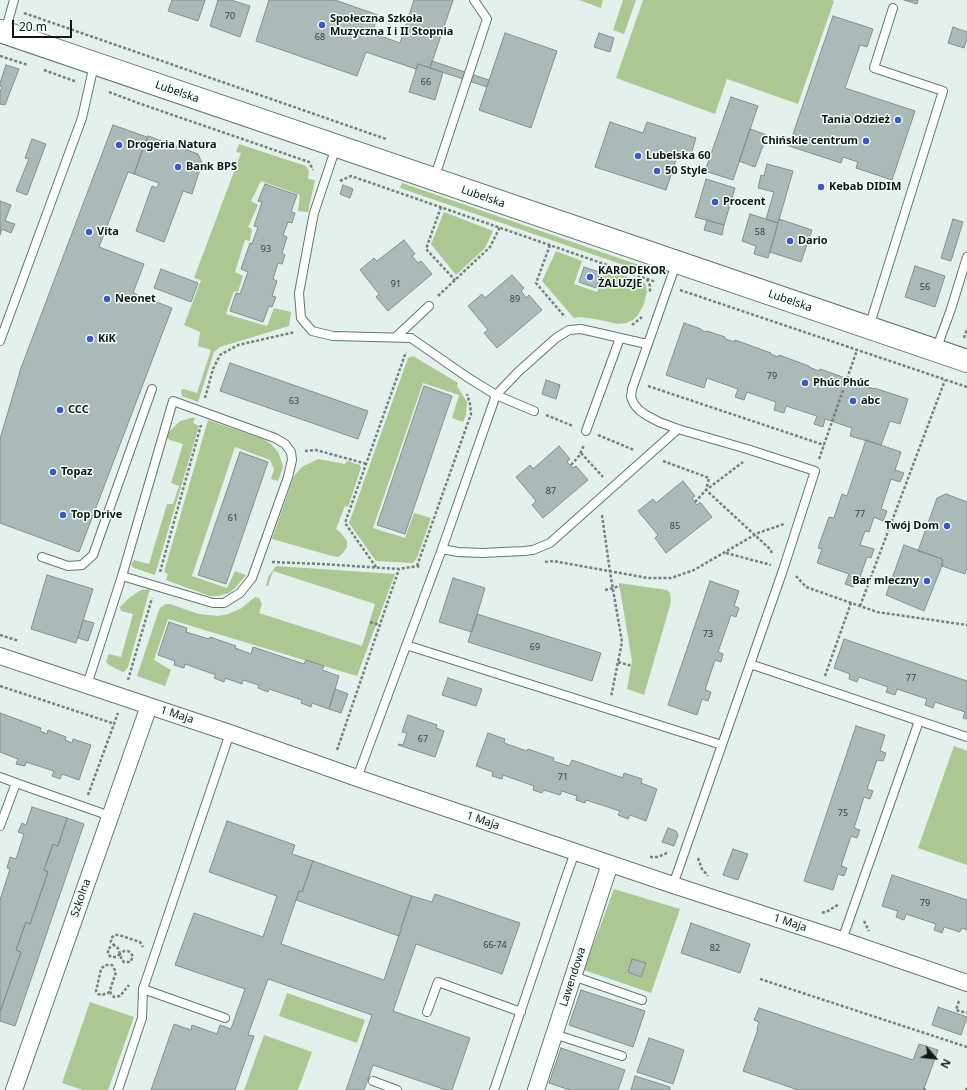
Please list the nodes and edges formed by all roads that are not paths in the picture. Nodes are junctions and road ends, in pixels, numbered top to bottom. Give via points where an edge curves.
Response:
1 (14, 0) edge
2 (474, 0) edge
3 (893, 8) dead end
4 (2, 32) edge
5 (95, 64) junction
6 (336, 146) junction
7 (433, 180) junction
8 (967, 257) edge
9 (676, 263) junction
10 (429, 306) road end
11 (869, 328) junction
12 (396, 337) junction
13 (620, 338) junction
14 (0, 341) edge
15 (647, 344) junction
16 (936, 351) junction
17 (967, 361) edge
18 (152, 389) dead end
19 (496, 394) junction
20 (534, 411) road end
21 (678, 429) junction
22 (586, 431) road end
23 (442, 549) junction
24 (42, 557) dead end
25 (122, 576) junction
26 (406, 645) junction
27 (0, 656) edge
28 (750, 664) junction
29 (87, 685) junction
30 (149, 706) junction
31 (919, 721) junction
32 (230, 733) junction
33 (967, 737) edge
34 (722, 745) junction
35 (0, 777) edge
36 (357, 778) junction
37 (16, 783) junction
38 (110, 816) junction
39 (0, 826) edge
40 (575, 852) junction
41 (610, 864) junction
42 (673, 886) junction
43 (842, 940) junction
44 (573, 976) junction
45 (967, 983) edge
46 (143, 989) junction
47 (642, 1000) dead end
48 (427, 1012) dead end
49 (520, 1012) junction
50 (225, 1018) dead end
51 (554, 1034) junction
52 (622, 1056) dead end
53 (373, 1081) dead end
54 (14, 1090) edge
55 (118, 1090) edge
56 (397, 1090) edge
57 (494, 1090) edge
58 (536, 1090) edge

1 - 4 lane
2 - 7 lane via 487,19
3 - 11 lane via 874,68 943,91
4 - 5 main road, Lubelska
5 - 6 main road, Lubelska
5 - 14 lane via 82,118
6 - 7 main road, Lubelska
6 - 12 lane via 314,212 299,293 301,318 312,331 333,336
7 - 9 main road, Lubelska
8 - 16 lane
9 - 11 main road, Lubelska
9 - 15 lane
10 - 12 lane
11 - 16 main road, Lubelska
12 - 19 lane via 411,338
13 - 15 lane
13 - 19 lane via 582,329 569,330 556,338
13 - 22 lane
15 - 21 lane via 631,396 639,410 659,422
16 - 17 main road, Lubelska
18 - 24 lane via 93,555 82,565 68,566
19 - 20 lane
19 - 23 lane
21 - 23 lane via 550,542 533,550 458,552
21 - 28 lane via 815,472
23 - 26 lane
25 - 25 lane via 173,401 275,438 285,444 291,452 292,460 288,476 252,578 240,593 224,602 213,603
25 - 29 lane
26 - 34 lane
26 - 36 lane
27 - 29 street, 1 Maja
28 - 31 lane
28 - 34 lane
29 - 30 street, 1 Maja
30 - 32 street, 1 Maja
30 - 38 street, Szkolna
31 - 33 lane
31 - 43 lane
32 - 36 street, 1 Maja
32 - 46 lane
34 - 42 lane
35 - 37 lane
36 - 40 street, 1 Maja
37 - 38 lane
37 - 39 lane
38 - 54 street, Szkolna
40 - 41 street, 1 Maja
40 - 49 lane
41 - 42 street, 1 Maja
41 - 44 street, Lawendowa
42 - 43 street, 1 Maja
43 - 45 street, 1 Maja
44 - 47 lane
44 - 51 street, Lawendowa
46 - 50 lane
46 - 55 lane via 142,1018
48 - 49 lane via 438,982
49 - 57 lane
51 - 52 lane
51 - 58 street, Lawendowa
53 - 56 lane

